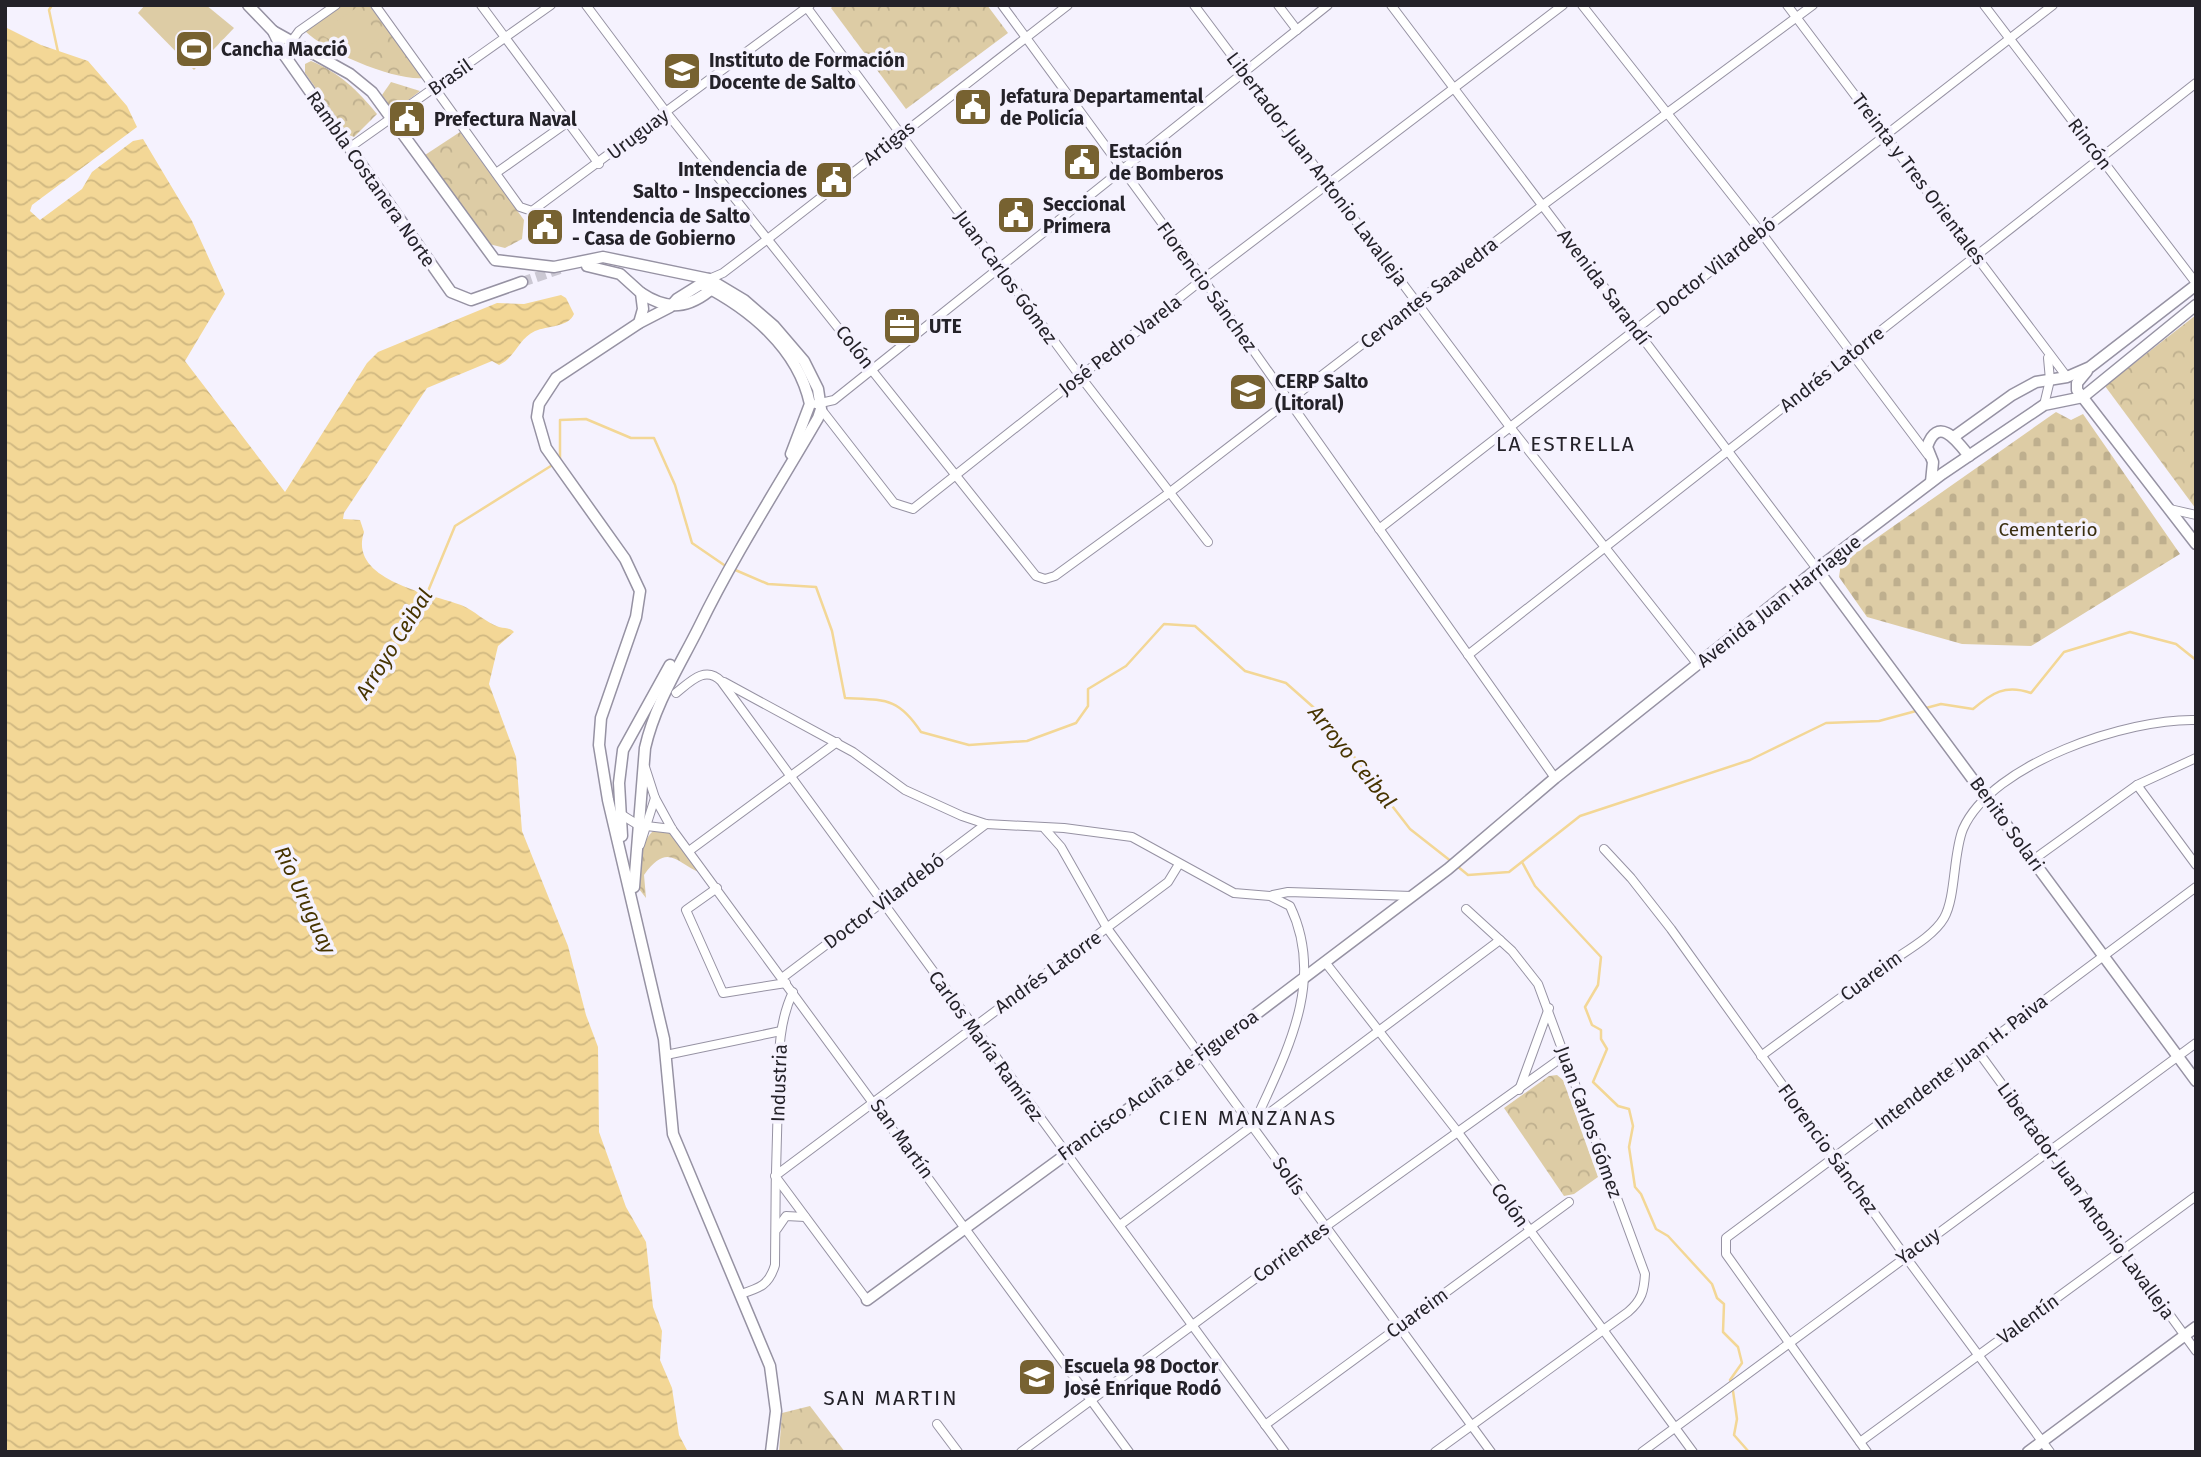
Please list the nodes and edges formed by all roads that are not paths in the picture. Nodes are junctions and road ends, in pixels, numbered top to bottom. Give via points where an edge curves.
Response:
1 (248, 5) edge
2 (336, 5) edge
3 (375, 5) edge
4 (481, 5) edge
5 (551, 5) edge
6 (586, 5) edge
7 (1002, 5) edge
8 (1068, 5) edge
9 (1194, 5) edge
10 (1278, 5) edge
11 (1328, 5) edge
12 (1391, 5) edge
13 (1563, 5) edge
14 (1582, 5) edge
15 (1787, 5) edge
16 (1813, 5) edge
17 (1984, 5) edge
18 (2053, 5) edge
19 (807, 6) edge
20 (1797, 18) junction
21 (1297, 30) junction
22 (273, 31) junction
23 (506, 38) junction
24 (1026, 38) junction
25 (290, 40) junction
26 (2010, 40) junction
27 (317, 55) junction
28 (285, 56) junction
29 (1245, 71) junction
30 (298, 75) junction
31 (2196, 83) edge
32 (436, 88) junction
33 (1454, 88) junction
34 (666, 112) junction
35 (1666, 114) junction
36 (391, 119) junction
37 (568, 122) junction
38 (901, 134) junction
39 (1888, 135) junction
40 (349, 148) junction
41 (2100, 158) junction
42 (599, 164) junction
43 (1120, 169) junction
44 (496, 173) junction
45 (1330, 185) junction
46 (1543, 205) junction
47 (1760, 231) junction
48 (769, 239) junction
49 (1978, 257) junction
50 (587, 266) dead end
51 (998, 266) junction
52 (1203, 279) junction
53 (522, 282) tunnel mouth
54 (710, 284) junction
55 (2196, 284) edge
56 (641, 293) junction
57 (1416, 303) junction
58 (2196, 304) edge
59 (670, 307) junction
60 (639, 323) junction
61 (1635, 330) junction
62 (1853, 353) junction
63 (2047, 355) junction
64 (872, 367) junction
65 (2090, 367) junction
66 (1080, 376) junction
67 (2067, 377) junction
68 (2050, 380) junction
69 (2087, 394) junction
70 (1289, 401) junction
71 (2044, 405) junction
72 (818, 409) junction
73 (1510, 427) junction
74 (1955, 436) junction
75 (1728, 450) junction
76 (1969, 456) junction
77 (1930, 459) junction
78 (1946, 472) junction
79 (957, 476) junction
80 (1931, 482) junction
81 (1169, 493) junction
82 (771, 498) junction
83 (2170, 509) junction
84 (2196, 515) edge
85 (1379, 529) junction
86 (1208, 542) dead end
87 (2196, 544) edge
88 (1607, 547) junction
89 (1817, 569) junction
90 (1045, 579) joint
91 (708, 607) junction
92 (1468, 656) junction
93 (1698, 665) junction
94 (721, 681) junction
95 (676, 692) dead end
96 (2196, 720) edge
97 (837, 742) junction
98 (2196, 758) edge
99 (643, 761) junction
100 (789, 777) junction
101 (1555, 778) junction
102 (2137, 785) junction
103 (655, 797) junction
104 (1987, 798) junction
105 (608, 800) junction
106 (620, 815) junction
107 (986, 824) junction
108 (643, 825) junction
109 (672, 829) junction
110 (1045, 829) junction
111 (1604, 849) dead end
112 (690, 851) junction
113 (2033, 860) junction
114 (628, 861) junction
115 (1180, 864) junction
116 (2196, 865) edge
117 (1448, 869) joint
118 (2196, 887) edge
119 (716, 888) junction
120 (1270, 896) junction
121 (1412, 896) junction
122 (882, 904) junction
123 (1466, 909) dead end
124 (1107, 928) junction
125 (1500, 940) junction
126 (2104, 956) junction
127 (1325, 962) junction
128 (1304, 977) junction
129 (784, 980) junction
130 (793, 992) junction
131 (1549, 1008) junction
132 (972, 1028) junction
133 (781, 1031) junction
134 (1379, 1033) junction
135 (2196, 1043) edge
136 (1977, 1050) junction
137 (666, 1055) junction
138 (1202, 1055) junction
139 (1564, 1056) junction
140 (1761, 1056) junction
141 (2178, 1057) junction
142 (2196, 1081) edge
143 (1519, 1090) junction
144 (875, 1102) junction
145 (1253, 1126) junction
146 (1457, 1131) junction
147 (2050, 1152) junction
148 (1065, 1153) junction
149 (1834, 1157) junction
150 (775, 1176) junction
151 (2196, 1196) edge
152 (1569, 1202) dead end
153 (804, 1217) junction
154 (1120, 1225) junction
155 (967, 1227) junction
156 (1325, 1227) junction
157 (775, 1232) junction
158 (1529, 1232) junction
159 (2122, 1250) junction
160 (1905, 1256) junction
161 (741, 1294) junction
162 (867, 1300) joint
163 (1193, 1324) junction
164 (1400, 1325) junction
165 (2196, 1327) edge
166 (1603, 1330) junction
167 (2185, 1336) junction
168 (1788, 1342) junction
169 (2196, 1351) edge
170 (1979, 1354) junction
171 (1091, 1401) junction
172 (937, 1424) dead end
173 (1265, 1424) junction
174 (1471, 1425) junction
175 (1675, 1428) junction
176 (2043, 1442) junction
177 (1860, 1443) junction
178 (771, 1452) edge
179 (958, 1452) edge
180 (1021, 1452) edge
181 (1129, 1452) edge
182 (1285, 1452) edge
183 (1435, 1452) edge
184 (1491, 1452) edge
185 (1642, 1452) edge
186 (1693, 1452) edge
187 (1867, 1452) edge
188 (2028, 1452) edge
189 (2050, 1452) edge

1 - 22 street, Rambla Costanera Norte
2 - 25 street
3 - 32 street
4 - 23 street
5 - 23 street, Brasil
6 - 34 street, Colón
7 - 24 street, Florencio Sánchez
8 - 24 street, Artigas
9 - 29 street, Libertador Juan Antonio Lavalleja
10 - 21 street
11 - 21 street
12 - 33 street, Avenida Sarandí
13 - 33 street, José Pedro Varela
14 - 35 street
15 - 20 street, Treinta y Tres Orientales
16 - 20 street, Cervantes Saavedra
17 - 26 street, Rincón
18 - 26 street, Doctor Vilardebó
19 - 34 street, Uruguay
19 - 38 street, Juan Carlos Gómez
20 - 35 street, Cervantes Saavedra
20 - 39 street, Treinta y Tres Orientales
21 - 29 street
22 - 25 street
22 - 28 street, Rambla Costanera Norte
23 - 32 street, Brasil
23 - 37 street
24 - 38 street, Artigas
24 - 43 street, Florencio Sánchez
25 - 27 street
25 - 28 street
26 - 39 street, Doctor Vilardebó
26 - 41 street, Rincón
27 - 30 street via 302,61
27 - 36 street via 362,82
28 - 30 street, Rambla Costanera Norte
29 - 43 street
29 - 45 street, Libertador Juan Antonio Lavalleja
30 - 40 street, Rambla Costanera Norte
31 - 41 street, Andrés Latorre
32 - 36 street, Brasil
32 - 44 street
33 - 45 street, José Pedro Varela
33 - 46 street, Avenida Sarandí
34 - 42 street, Uruguay
34 - 48 street, Colón
35 - 46 street, Cervantes Saavedra
35 - 47 street
36 - 40 street, Brasil
36 - 54 street via 495,260 554,267 603,257
37 - 42 street
37 - 44 street
38 - 48 street, Artigas
38 - 51 street, Juan Carlos Gómez
39 - 47 street, Doctor Vilardebó
39 - 49 street, Treinta y Tres Orientales
40 - 53 street, Rambla Costanera Norte via 451,292 471,300
41 - 49 street, Andrés Latorre
41 - 55 street, Rincón
42 - 44 street, Uruguay via 532,211 520,207
43 - 51 street
43 - 52 street, Florencio Sánchez
45 - 52 street, José Pedro Varela
45 - 57 street, Libertador Juan Antonio Lavalleja
46 - 57 street, Cervantes Saavedra
46 - 61 street, Avenida Sarandí
47 - 61 street, Doctor Vilardebó
47 - 62 street
48 - 54 street, Artigas
48 - 64 street, Colón
49 - 62 street, Andrés Latorre
49 - 63 street, Treinta y Tres Orientales
50 - 56 street via 620,274
51 - 64 street
51 - 66 street, Juan Carlos Gómez
52 - 66 street, José Pedro Varela
52 - 70 street, Florencio Sánchez
54 - 59 street
54 - 72 street via 744,300 796,351 811,373
55 - 65 street
56 - 59 street
56 - 60 street
57 - 70 street, Cervantes Saavedra
57 - 73 street, Libertador Juan Antonio Lavalleja
58 - 69 street, Avenida Juan Harriague
59 - 60 street
60 - 105 street via 572,365 546,391 537,417 546,448 625,559 640,591 636,617 598,732
61 - 73 street, Doctor Vilardebó
61 - 75 street, Avenida Sarandí
62 - 75 street, Andrés Latorre
62 - 77 street
63 - 67 street, Treinta y Tres Orientales
63 - 68 street, Treinta y Tres Orientales
64 - 72 street
64 - 79 street, Colón
65 - 67 street
65 - 69 street via 2096,379
65 - 69 street via 2076,386
66 - 79 street, José Pedro Varela
66 - 81 street, Juan Carlos Gómez
67 - 68 street
68 - 71 street, Treinta y Tres Orientales
68 - 74 street via 2012,395
69 - 71 street, Avenida Juan Harriague
69 - 83 street
70 - 81 street, Cervantes Saavedra
70 - 85 street, Florencio Sánchez
71 - 76 street, Avenida Juan Harriague
72 - 79 street, José Pedro Varela via 894,503 913,509
72 - 82 street
72 - 82 street via 808,415
73 - 85 street, Doctor Vilardebó
73 - 88 street, Libertador Juan Antonio Lavalleja
74 - 76 street
74 - 77 street via 1944,432 1933,436 1927,447
75 - 88 street, Andrés Latorre
75 - 89 street, Avenida Sarandí
76 - 78 street, Avenida Juan Harriague
77 - 78 street
77 - 80 street
78 - 80 street, Avenida Juan Harriague
79 - 90 street, Colón via 1036,576
80 - 89 street, Avenida Juan Harriague
81 - 86 street, Juan Carlos Gómez
81 - 90 street, Cervantes Saavedra
82 - 91 street
83 - 84 street
83 - 87 street
85 - 92 street, Florencio Sánchez
88 - 92 street, Andrés Latorre
88 - 93 street, Libertador Juan Antonio Lavalleja
89 - 93 street, Avenida Juan Harriague
89 - 104 street, Benito Solari
91 - 99 street via 657,708
91 - 106 street via 623,750
92 - 101 street, Florencio Sánchez
93 - 101 street, Avenida Juan Harriague
94 - 95 street via 710,673 702,674
94 - 97 street
94 - 100 street, Carlos María Ramírez
96 - 104 street via 2139,724 2101,735 2024,771
97 - 100 street
97 - 107 street via 905,790
98 - 102 street
99 - 103 street, San Martín
99 - 108 street
100 - 112 street
100 - 122 street, Carlos María Ramírez
101 - 117 street, Avenida Juan Harriague
102 - 113 street
102 - 116 street
103 - 108 street
103 - 109 street, San Martín
104 - 113 street, Benito Solari
104 - 140 street, Cuareim via 1962,830 1944,917 1905,952
105 - 106 street
105 - 114 street
106 - 108 street
106 - 114 street
107 - 110 street
107 - 122 street, Doctor Vilardebó
108 - 109 street
108 - 114 street
109 - 112 street, San Martín
110 - 115 street via 1132,837
110 - 124 street, Solís via 1061,847
111 - 140 street, Florencio Sánchez via 1671,929
112 - 119 street, San Martín
113 - 126 street, Benito Solari
114 - 137 street
115 - 120 street via 1234,893
115 - 124 street, Andrés Latorre via 1168,882
117 - 121 street, Francisco Acuña de Figueroa
118 - 126 street, Intendente Juan H. Paiva
119 - 129 street, San Martín
119 - 129 street via 686,910 723,993
120 - 121 street via 1288,892
120 - 128 street via 1290,906 1298,923
121 - 127 street, Francisco Acuña de Figueroa
122 - 129 street, Doctor Vilardebó
122 - 132 street, Carlos María Ramírez
123 - 125 street, Juan Carlos Gómez
124 - 132 street, Andrés Latorre
124 - 138 street, Solís
125 - 131 street, Juan Carlos Gómez via 1525,965
125 - 134 street
126 - 136 street, Intendente Juan H. Paiva
126 - 141 street, Benito Solari
127 - 128 street, Francisco Acuña de Figueroa
127 - 134 street, Colón
128 - 138 street, Francisco Acuña de Figueroa
128 - 145 street via 1303,1005 1293,1036
129 - 130 street, San Martín
130 - 133 street, Industria
130 - 144 street, San Martín
131 - 139 street, Juan Carlos Gómez
131 - 143 street
132 - 144 street, Andrés Latorre
132 - 148 street, Carlos María Ramírez
133 - 137 street
133 - 150 street, Industria
134 - 145 street
134 - 146 street, Colón
135 - 141 street, Yacuy
136 - 147 street, Libertador Juan Antonio Lavalleja
136 - 149 street, Intendente Juan H. Paiva
137 - 161 street via 673,1134
138 - 145 street, Solís
138 - 148 street, Francisco Acuña de Figueroa
139 - 143 street, Corrientes
139 - 166 street, Juan Carlos Gómez via 1645,1273 1639,1303
140 - 149 street, Florencio Sánchez
141 - 142 street, Benito Solari
141 - 147 street, Yacuy
143 - 146 street, Corrientes
144 - 150 street, Andrés Latorre
144 - 155 street, San Martín
145 - 154 street
145 - 156 street, Solís
146 - 156 street, Corrientes
146 - 158 street, Colón
147 - 159 street, Libertador Juan Antonio Lavalleja
147 - 160 street, Yacuy
148 - 154 street, Carlos María Ramírez
148 - 155 street, Francisco Acuña de Figueroa
149 - 160 street, Florencio Sánchez
149 - 168 street, Intendente Juan H. Paiva via 1726,1238 1726,1254
150 - 153 street
150 - 157 street, Industria
151 - 159 street, Valentín
152 - 158 street, Cuareim
153 - 157 street via 786,1216
153 - 162 street
154 - 163 street, Carlos María Ramírez
155 - 162 street, Francisco Acuña de Figueroa
155 - 171 street, San Martín
156 - 163 street, Corrientes
156 - 164 street, Solís
157 - 161 street, Industria via 771,1279
158 - 164 street, Cuareim
158 - 166 street, Colón
159 - 167 street, Libertador Juan Antonio Lavalleja
159 - 170 street, Valentín
160 - 168 street, Yacuy
160 - 170 street, Florencio Sánchez
161 - 178 street via 775,1389
163 - 171 street, Corrientes
163 - 173 street, Carlos María Ramírez
164 - 173 street, Cuareim
164 - 174 street, Solís
165 - 167 street
166 - 174 street
166 - 175 street, Colón
167 - 169 street, Libertador Juan Antonio Lavalleja
167 - 176 street
168 - 175 street, Yacuy
168 - 177 street
170 - 176 street, Florencio Sánchez
170 - 177 street, Valentín
171 - 180 street, Corrientes
171 - 181 street, San Martín
172 - 179 street
173 - 182 street, Carlos María Ramírez
174 - 183 street
174 - 184 street, Solís
175 - 185 street, Yacuy
175 - 186 street, Colón
176 - 188 street
176 - 189 street, Florencio Sánchez
177 - 187 street

